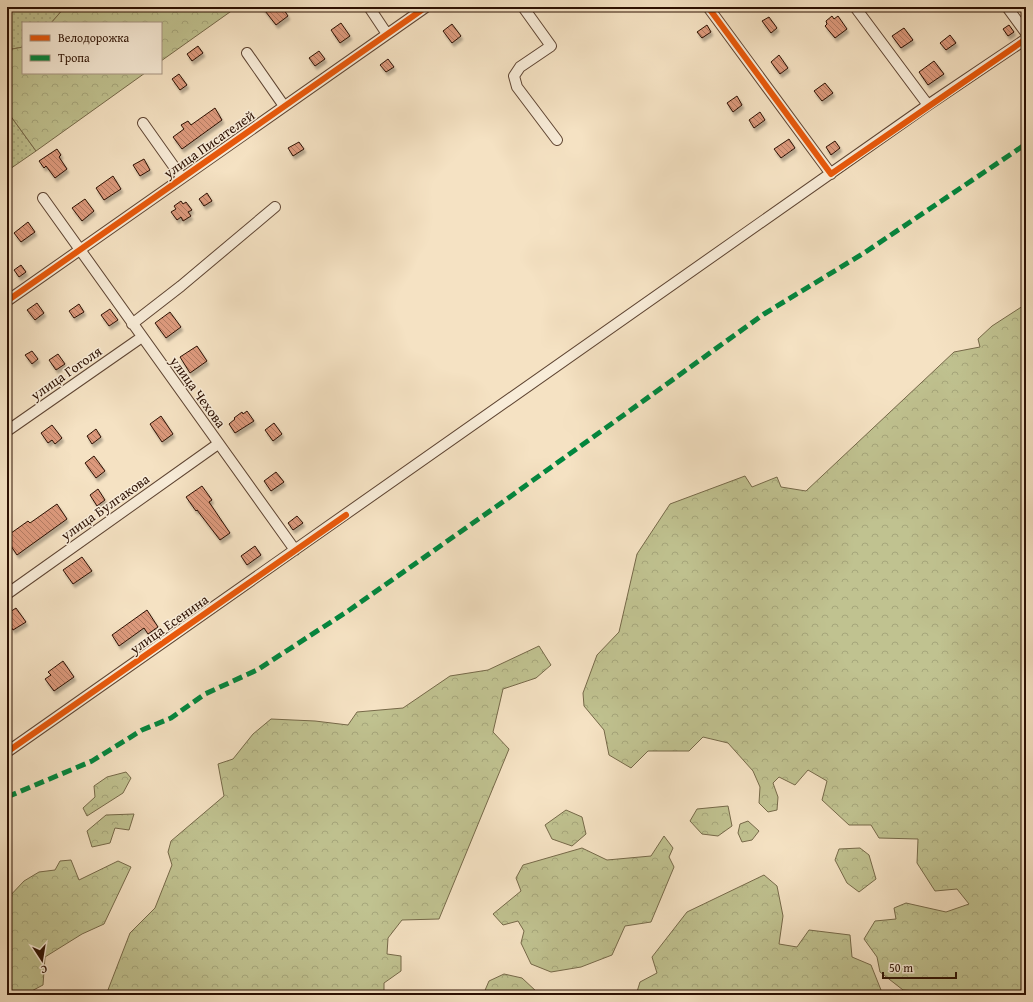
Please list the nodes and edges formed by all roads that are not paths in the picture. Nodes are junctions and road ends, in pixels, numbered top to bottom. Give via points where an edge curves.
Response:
1 (369, 7) edge
2 (426, 7) edge
3 (523, 7) edge
4 (708, 7) edge
5 (855, 7) edge
6 (1007, 7) edge
7 (1026, 33) edge
8 (387, 34) junction
9 (1026, 39) edge
10 (247, 52) dead end
11 (284, 106) junction
12 (928, 106) junction
13 (143, 123) dead end
14 (557, 140) dead end
15 (831, 174) junction
16 (182, 178) junction
17 (43, 198) dead end
18 (275, 207) dead end
19 (79, 250) junction
20 (7, 301) edge
21 (132, 324) junction
22 (142, 337) junction
23 (7, 431) edge
24 (218, 444) junction
25 (295, 550) junction
26 (7, 594) edge
27 (7, 752) edge

1 - 8 street
2 - 8 street, улица Писателей
3 - 14 street via 551,46 520,67 514,76 517,87
4 - 15 street
5 - 12 street
6 - 7 street
8 - 11 street, улица Писателей
9 - 12 street, улица Есенина
10 - 11 street
11 - 16 street, улица Писателей
12 - 15 street, улица Есенина
13 - 16 street
15 - 25 street, улица Есенина
16 - 19 street, улица Писателей
17 - 19 street, улица Чехова
18 - 21 street
19 - 20 street, улица Писателей
19 - 21 street, улица Чехова
21 - 22 street, улица Чехова
22 - 23 street, улица Гоголя
22 - 24 street, улица Чехова
24 - 25 street, улица Чехова
24 - 26 street, улица Булгакова
25 - 27 street, улица Есенина

